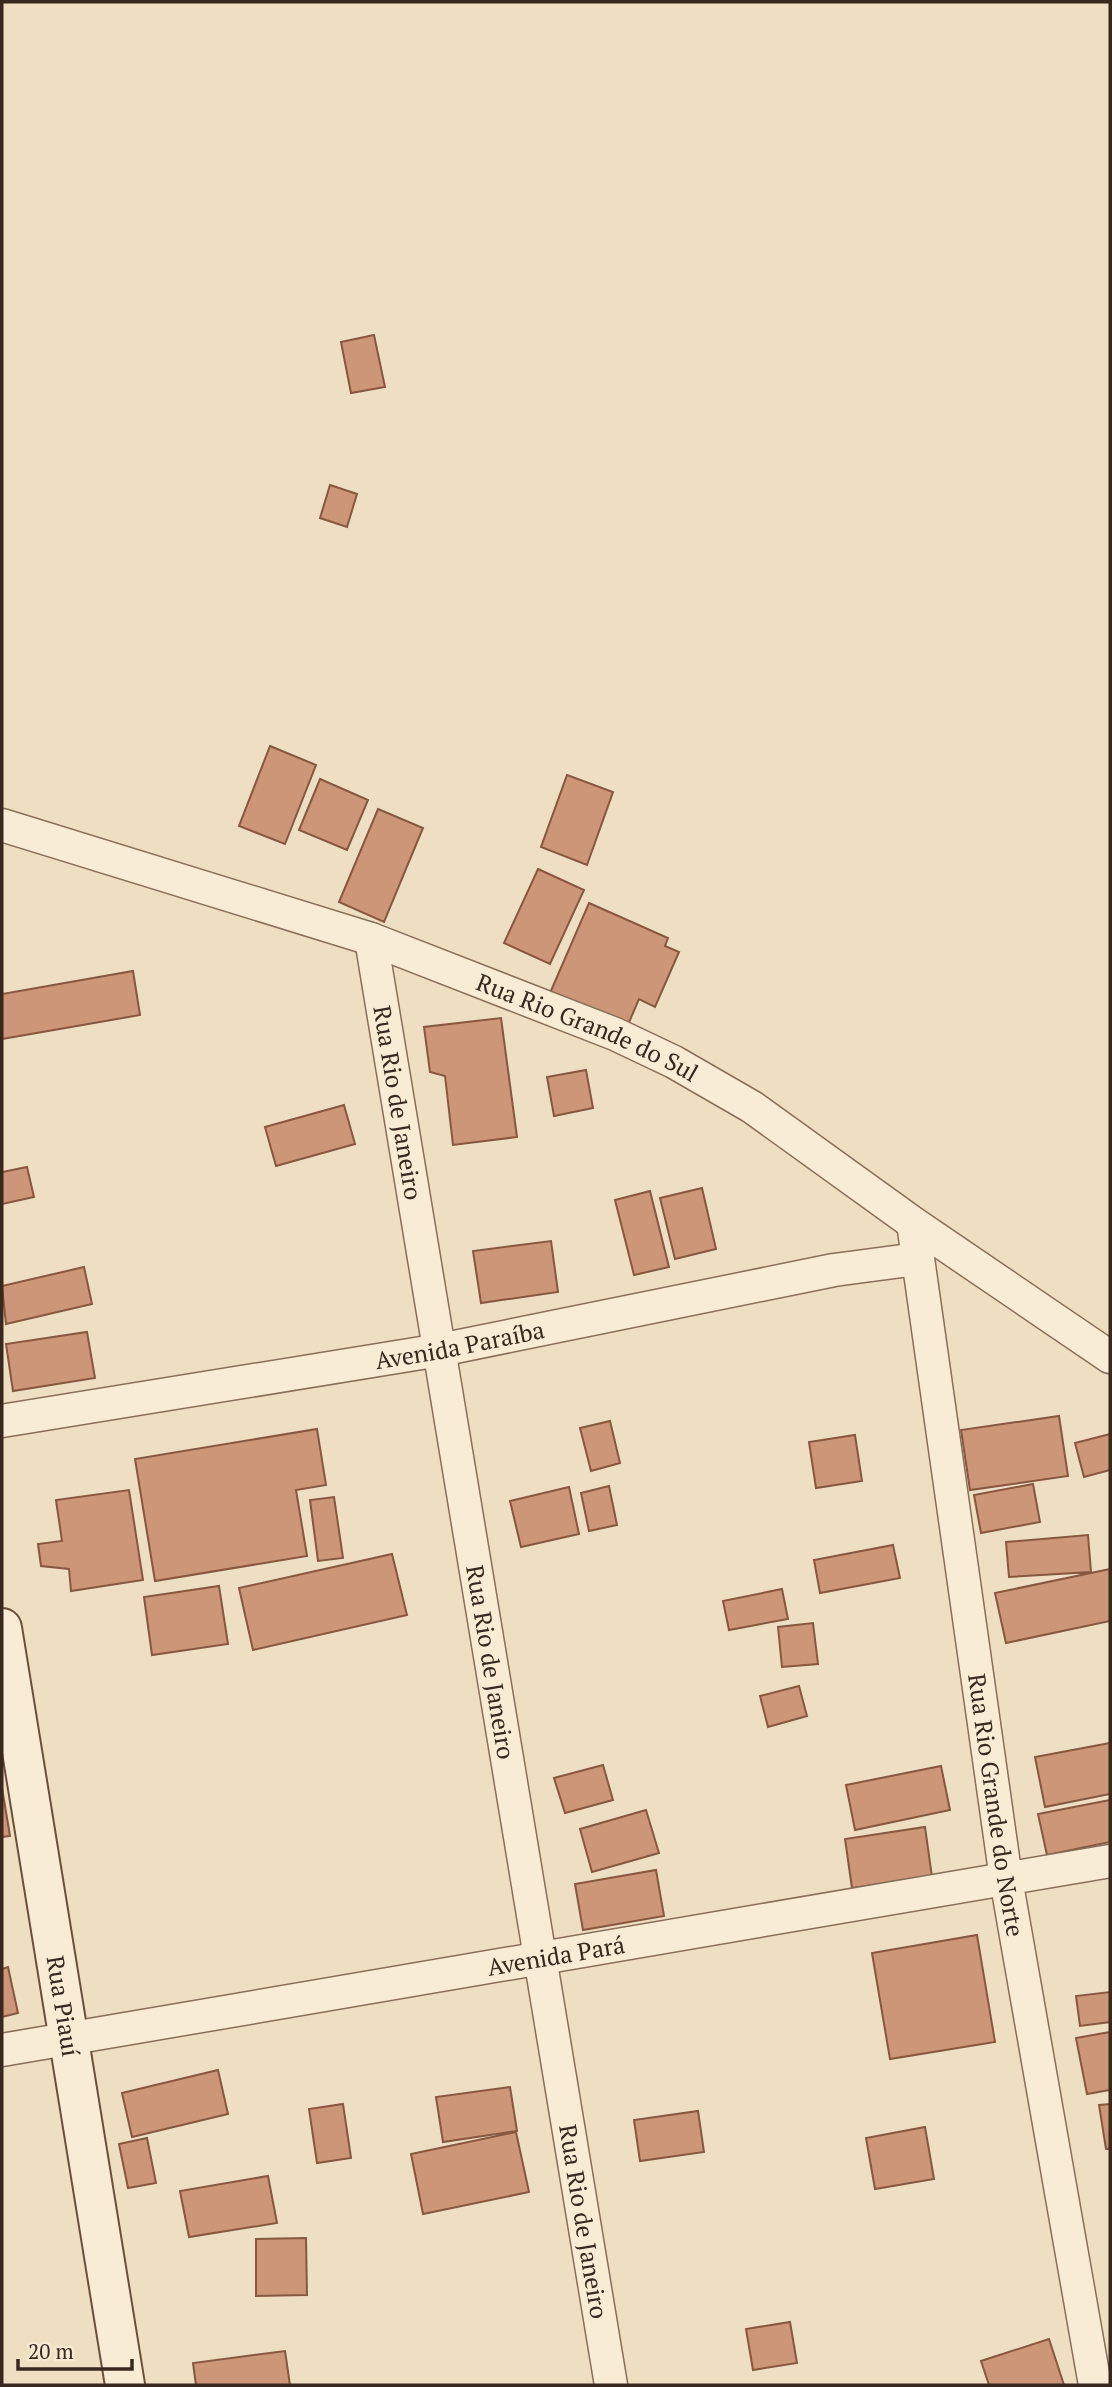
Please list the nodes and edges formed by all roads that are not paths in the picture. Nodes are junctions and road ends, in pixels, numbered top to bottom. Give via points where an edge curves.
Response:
1 (2, 825) edge
2 (371, 939) junction
3 (914, 1223) junction
4 (917, 1259) junction
5 (440, 1350) junction
6 (1110, 1357) edge
7 (2, 1422) edge
8 (2, 1628) edge
9 (1110, 1861) edge
10 (1006, 1879) junction
11 (539, 1960) junction
12 (70, 2039) junction
13 (2, 2050) edge
14 (125, 2385) edge
15 (611, 2385) edge
16 (1095, 2385) edge

1 - 2 street, Rua Rio Grande do Sul
2 - 3 street, Rua Rio Grande do Sul via 615,1034 674,1062 751,1107
2 - 5 street, Rua Rio de Janeiro
3 - 4 street, Rua Rio Grande do Norte
3 - 6 street, Rua Rio Grande do Sul
4 - 5 street, Avenida Paraíba via 834,1270
4 - 10 street, Rua Rio Grande do Norte
5 - 7 street, Avenida Paraíba
5 - 11 street, Rua Rio de Janeiro
8 - 12 street, Rua Piauí
9 - 10 street, Avenida Pará
10 - 11 street, Avenida Pará
10 - 16 street, Rua Rio Grande do Norte
11 - 12 street, Avenida Pará
11 - 15 street, Rua Rio de Janeiro
12 - 13 street, Avenida Pará
12 - 14 street, Rua Piauí

